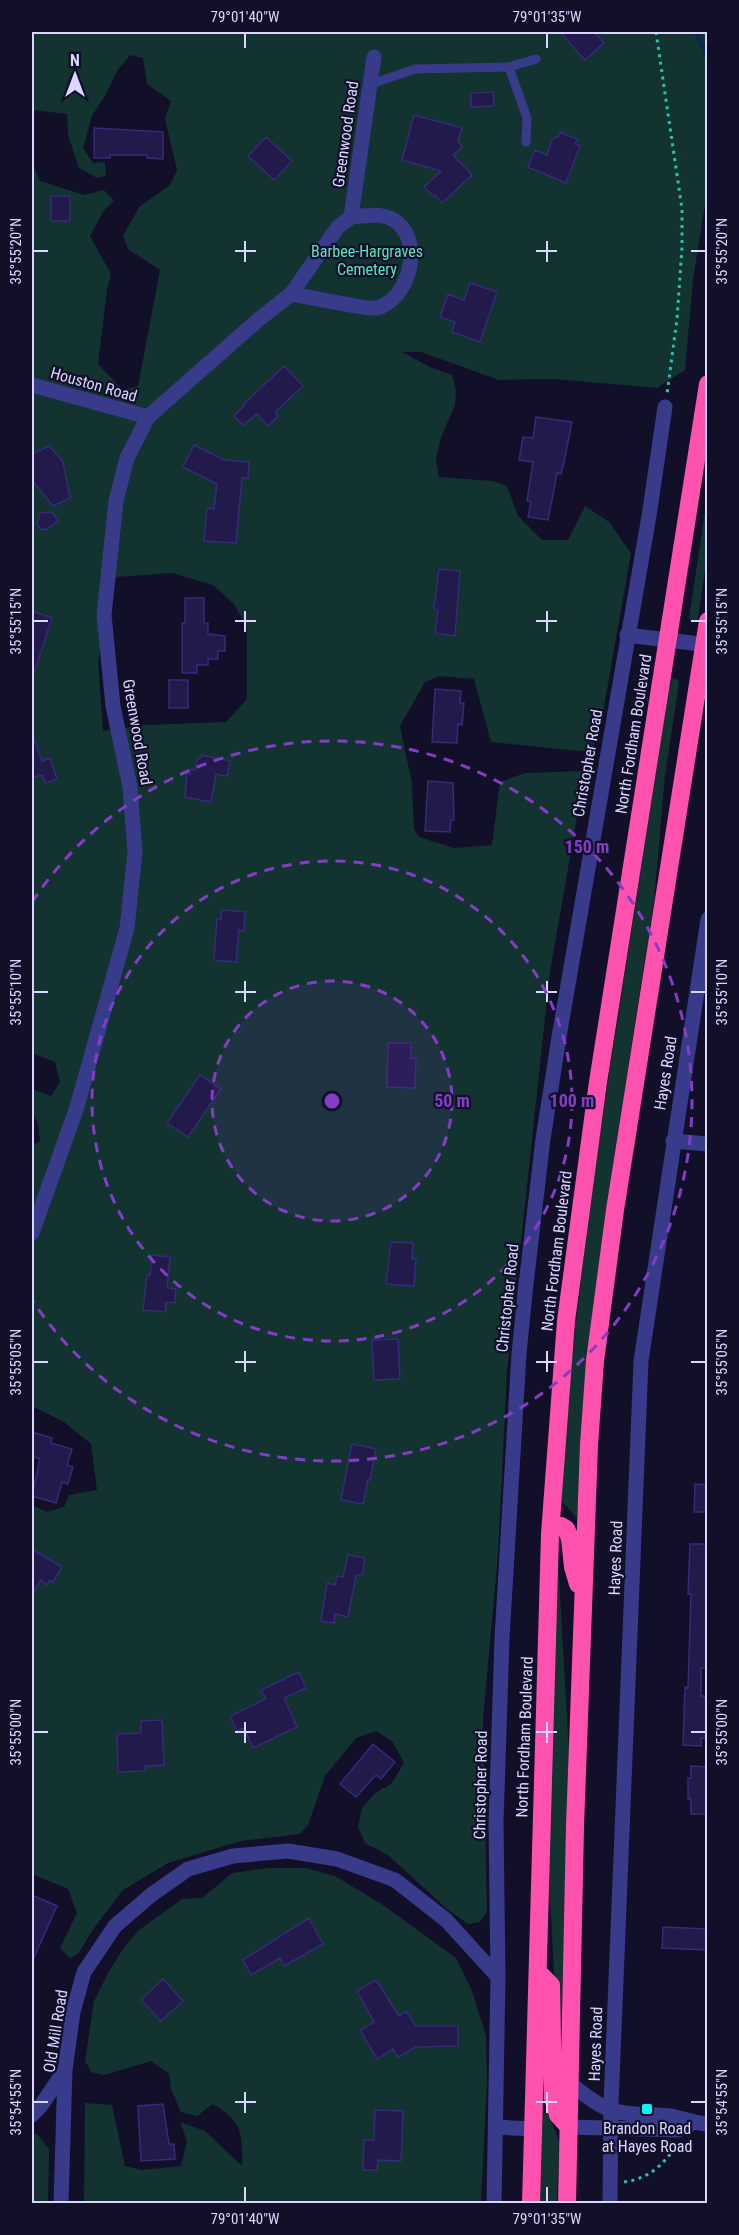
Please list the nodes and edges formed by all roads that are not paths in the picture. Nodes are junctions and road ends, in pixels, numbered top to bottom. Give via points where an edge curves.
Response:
1 (374, 57) dead end
2 (536, 59) dead end
3 (509, 68) junction
4 (371, 84) junction
5 (526, 142) dead end
6 (351, 217) junction
7 (291, 294) junction
8 (708, 384) edge
9 (32, 385) edge
10 (665, 407) road end
11 (148, 417) junction
12 (708, 621) edge
13 (627, 635) junction
14 (667, 640) junction
15 (706, 644) edge
16 (708, 919) edge
17 (673, 1141) junction
18 (708, 1144) edge
19 (32, 1233) edge
20 (551, 1525) junction
21 (583, 1603) junction
22 (538, 1972) junction
23 (498, 1977) junction
24 (65, 2070) junction
25 (570, 2083) junction
26 (611, 2111) junction
27 (32, 2115) edge
28 (700, 2124) edge
29 (496, 2127) junction
30 (569, 2127) junction
31 (533, 2128) junction
32 (612, 2128) junction
33 (61, 2204) edge
34 (494, 2204) edge
35 (531, 2204) edge
36 (567, 2204) edge
37 (610, 2204) edge

1 - 4 street, Greenwood Road
2 - 3 lane
3 - 4 lane via 415,69
3 - 5 lane via 527,118
4 - 6 street, Greenwood Road
6 - 7 street, Greenwood Road via 338,227
6 - 7 street via 385,216 400,224 411,256 409,273 399,292 390,302 375,308
7 - 11 street, Greenwood Road
8 - 14 highway, North Fordham Boulevard
9 - 11 street, Houston Road
10 - 13 street, Christopher Road via 650,516
11 - 19 street, Greenwood Road via 127,458 116,501 104,615 113,706 130,787 135,852 127,928 77,1107
12 - 15 highway
13 - 14 street
13 - 23 street, Christopher Road via 543,1139 524,1303 502,1615 496,1823
14 - 15 street
14 - 20 highway, North Fordham Boulevard via 579,1221 561,1378
15 - 21 highway via 603,1289 589,1445
16 - 17 street, Hayes Road
17 - 18 street
17 - 26 street, Hayes Road via 640,1361
20 - 21 highway via 564,1527 570,1538
20 - 22 highway, North Fordham Boulevard
21 - 25 highway
22 - 30 highway via 551,1985 553,2098 558,2115
22 - 31 highway, North Fordham Boulevard
23 - 24 street, Old Mill Road via 446,1920 395,1880 337,1858 288,1851 233,1856 188,1869 151,1894 115,1926 84,1972 73,2012
23 - 29 street, Christopher Road
24 - 27 street
24 - 33 street, Old Mill Road
25 - 26 street
25 - 30 highway
26 - 28 street via 673,2116
26 - 32 street, Hayes Road
28 - 32 street via 678,2130
29 - 31 street
29 - 34 street, Christopher Road
30 - 32 street
30 - 36 highway
31 - 35 highway, North Fordham Boulevard
32 - 37 street, Hayes Road

